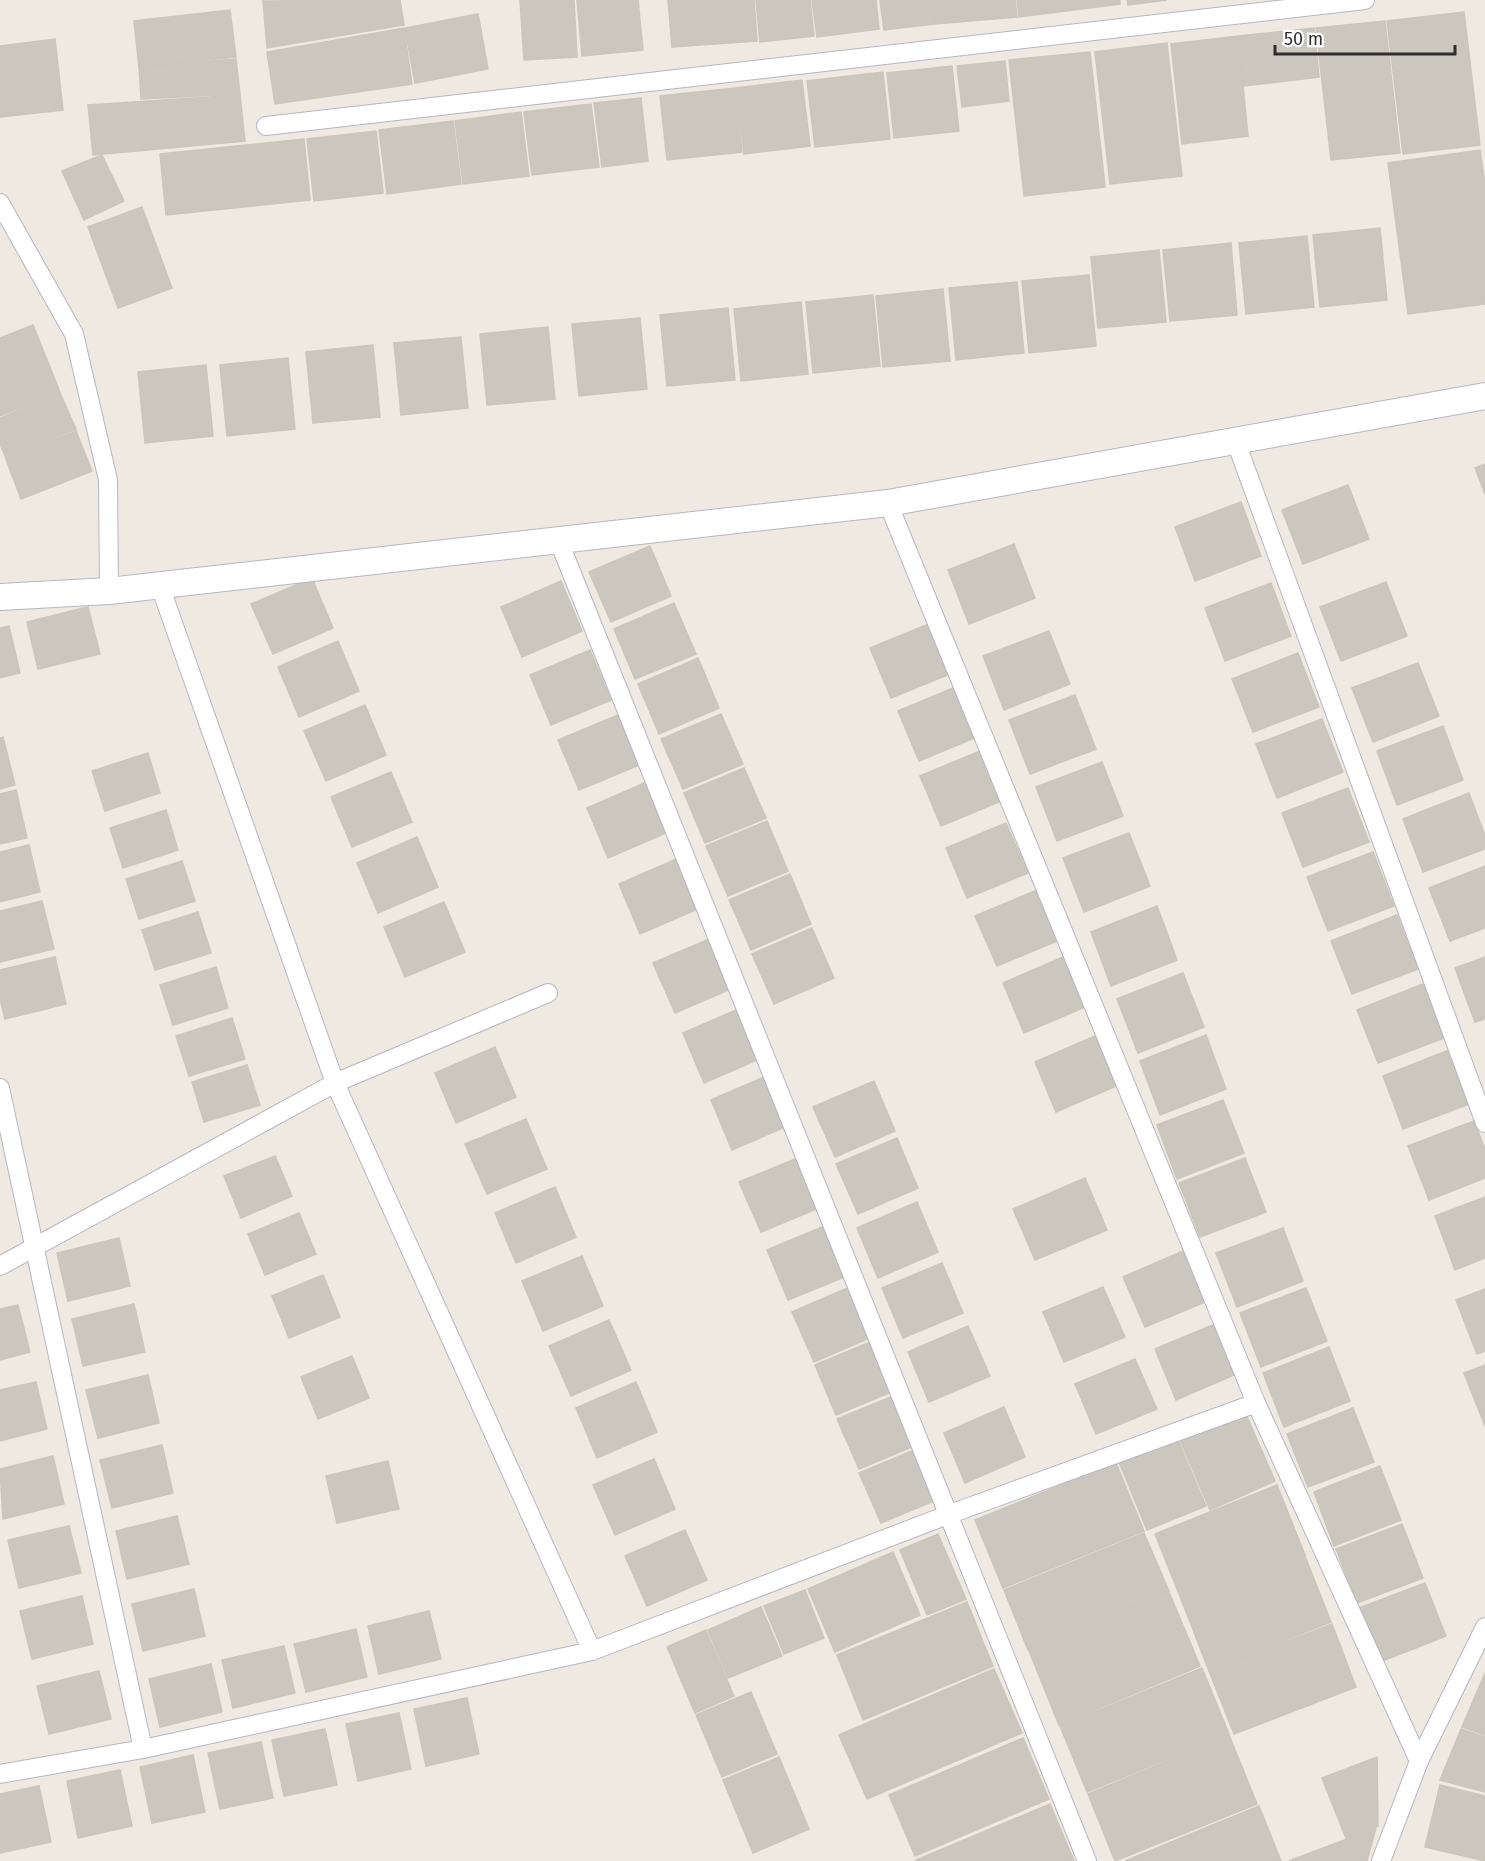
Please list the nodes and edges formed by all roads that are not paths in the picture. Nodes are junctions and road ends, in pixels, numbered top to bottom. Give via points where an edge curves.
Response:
1 (1365, 0) edge
2 (266, 126) dead end
3 (0, 203) edge
4 (1485, 396) edge
5 (1236, 442) junction
6 (888, 503) junction
7 (558, 539) junction
8 (160, 586) junction
9 (109, 591) junction
10 (0, 597) edge
11 (548, 993) dead end
12 (335, 1083) junction
13 (0, 1088) edge
14 (1485, 1123) edge
15 (34, 1248) junction
16 (0, 1266) edge
17 (1256, 1403) junction
18 (950, 1514) junction
19 (1485, 1627) edge
20 (592, 1651) junction
21 (143, 1749) junction
22 (1419, 1761) junction
23 (0, 1774) edge
24 (1087, 1861) edge
25 (1381, 1861) edge

1 - 2 street
3 - 9 street via 74,334 108,480
4 - 5 street
5 - 6 street
5 - 14 street
6 - 7 street
6 - 17 street
7 - 8 street
7 - 18 street
8 - 9 street
8 - 12 street
9 - 10 street
11 - 12 street
12 - 15 street
12 - 20 street
13 - 15 street
15 - 16 street
15 - 21 street
17 - 18 street
17 - 22 street
18 - 20 street
18 - 24 street
19 - 22 street
20 - 21 street
21 - 23 street
22 - 25 street

